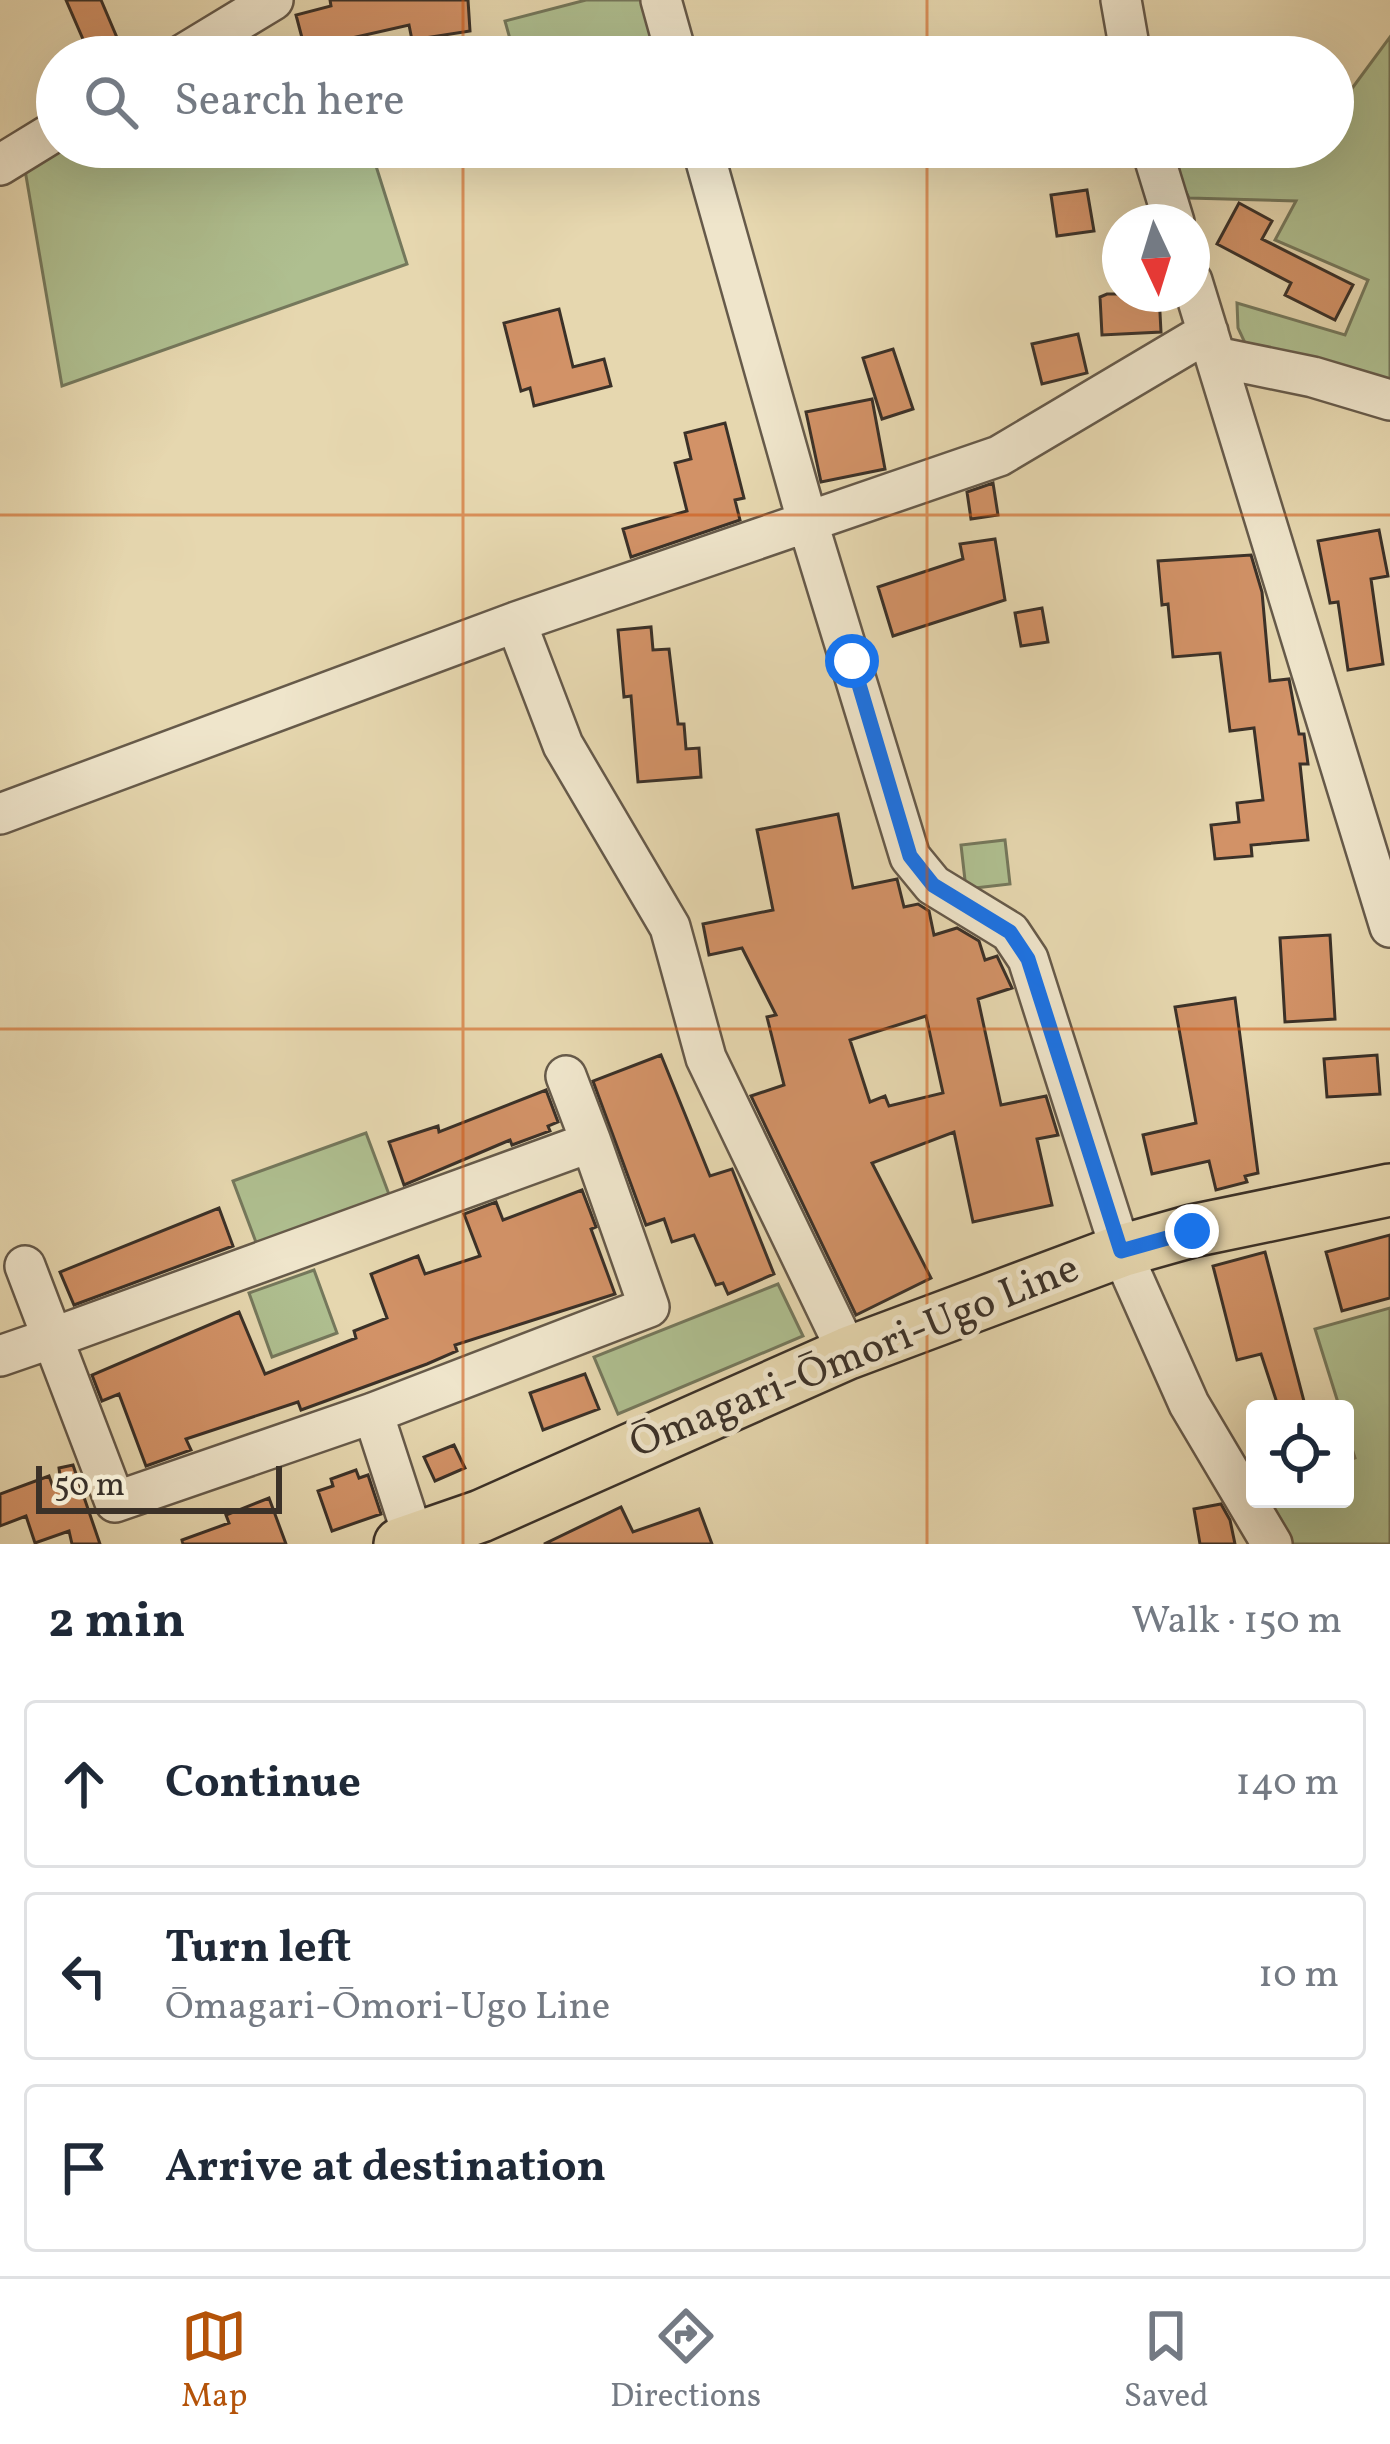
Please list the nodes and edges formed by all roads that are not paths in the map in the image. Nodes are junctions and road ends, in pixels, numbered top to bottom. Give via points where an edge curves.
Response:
1 (273, 0) edge
2 (661, 0) edge
3 (1121, 0) edge
4 (214, 36) edge
5 (671, 36) edge
6 (1127, 36) edge
7 (36, 143) edge
8 (0, 165) edge
9 (708, 168) edge
10 (1157, 168) edge
11 (1168, 204) edge
12 (1202, 312) edge
13 (1212, 345) junction
14 (1390, 400) edge
15 (807, 520) junction
16 (516, 622) junction
17 (0, 814) edge
18 (1390, 926) edge
19 (566, 1076) dead end
20 (590, 1142) junction
21 (1390, 1190) edge
22 (1121, 1251) junction
23 (25, 1266) dead end
24 (55, 1337) junction
25 (848, 1353) junction
26 (0, 1356) edge
27 (373, 1413) junction
28 (407, 1542) edge
29 (1272, 1544) edge

1 - 4 street
2 - 5 street
3 - 6 street
7 - 8 street
9 - 15 street
10 - 11 street
12 - 13 street
13 - 14 street
13 - 15 street via 999,456
13 - 18 street
15 - 16 street
15 - 22 street via 910,856 933,885 1010,932 1028,959
16 - 17 street
16 - 25 street via 563,745 670,927 706,1058
19 - 20 street
20 - 24 street
20 - 27 street via 649,1307
21 - 22 main road, Ōmagari-Ōmori-Ugo Line
22 - 25 main road, Ōmagari-Ōmori-Ugo Line
22 - 29 street via 1189,1404
23 - 24 street
24 - 26 street
24 - 27 street via 115,1502
25 - 28 main road, Ōmagari-Ōmori-Ugo Line
27 - 28 street

